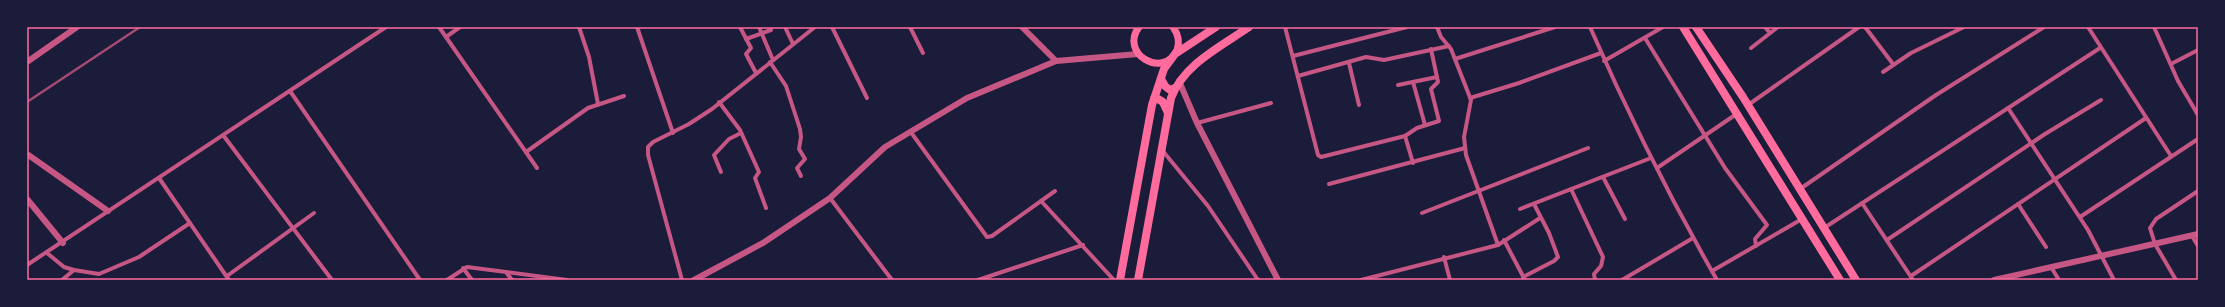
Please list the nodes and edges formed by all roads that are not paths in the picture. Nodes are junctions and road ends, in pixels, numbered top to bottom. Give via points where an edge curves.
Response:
1 (386, 27) edge
2 (439, 27) edge
3 (460, 27) edge
4 (579, 27) edge
5 (637, 27) edge
6 (740, 27) edge
7 (759, 27) edge
8 (784, 27) edge
9 (816, 27) edge
10 (832, 27) edge
11 (910, 27) edge
12 (1022, 27) edge
13 (1140, 27) edge
14 (1173, 27) edge
15 (1216, 27) edge
16 (1249, 27) edge
17 (1285, 27) edge
18 (1408, 27) edge
19 (1437, 27) edge
20 (1555, 27) edge
21 (1590, 27) edge
22 (1663, 27) edge
23 (1683, 27) edge
24 (1696, 27) edge
25 (1765, 27) edge
26 (1778, 27) edge
27 (1859, 27) edge
28 (1865, 27) edge
29 (1964, 27) edge
30 (2032, 27) edge
31 (2044, 27) edge
32 (2088, 27) edge
33 (2154, 27) edge
34 (73, 28) edge
35 (771, 30) dead end
36 (1135, 31) edge
37 (2035, 32) junction
38 (1770, 33) junction
39 (762, 34) junction
40 (446, 37) junction
41 (1645, 38) junction
42 (746, 39) junction
43 (793, 44) junction
44 (1449, 46) junction
45 (1751, 48) dead end
46 (2100, 48) junction
47 (1431, 49) junction
48 (2198, 50) edge
49 (923, 53) dead end
50 (1601, 53) junction
51 (1138, 54) junction
52 (1174, 54) junction
53 (1293, 56) junction
54 (1454, 59) junction
55 (771, 61) junction
56 (1056, 61) junction
57 (1604, 61) junction
58 (27, 62) edge
59 (1349, 63) junction
60 (1893, 64) junction
61 (2171, 64) junction
62 (1883, 72) dead end
63 (756, 73) junction
64 (1298, 76) junction
65 (1437, 77) junction
66 (1161, 79) junction
67 (1414, 82) junction
68 (1177, 84) junction
69 (1398, 85) dead end
70 (290, 91) junction
71 (624, 96) dead end
72 (867, 98) dead end
73 (1470, 98) junction
74 (1154, 99) junction
75 (2101, 100) dead end
76 (719, 102) junction
77 (598, 104) junction
78 (1272, 104) dead end
79 (1359, 105) dead end
80 (1748, 105) junction
81 (2008, 108) junction
82 (1168, 113) junction
83 (1738, 113) junction
84 (2198, 115) edge
85 (2146, 118) junction
86 (1197, 123) junction
87 (1425, 125) junction
88 (910, 131) junction
89 (673, 133) junction
90 (741, 133) junction
91 (223, 135) junction
92 (1405, 136) junction
93 (1705, 136) junction
94 (2198, 139) edge
95 (2032, 143) junction
96 (1465, 148) junction
97 (1588, 148) dead end
98 (1162, 150) junction
99 (526, 152) junction
100 (27, 154) edge
101 (2171, 156) junction
102 (1651, 158) junction
103 (1413, 163) junction
104 (537, 168) dead end
105 (1657, 168) junction
106 (721, 172) dead end
107 (801, 176) dead end
108 (1603, 176) junction
109 (159, 178) junction
110 (2055, 179) junction
111 (1329, 184) dead end
112 (1571, 189) junction
113 (1800, 189) junction
114 (1055, 191) dead end
115 (2198, 191) edge
116 (1479, 192) junction
117 (830, 198) junction
118 (27, 199) edge
119 (1041, 201) junction
120 (1862, 203) junction
121 (1534, 204) junction
122 (2018, 204) junction
123 (766, 208) dead end
124 (1520, 210) dead end
125 (108, 211) junction
126 (314, 213) dead end
127 (1422, 213) dead end
128 (2080, 217) junction
129 (1540, 218) junction
130 (1626, 218) dead end
131 (1802, 219) junction
132 (190, 223) junction
133 (1824, 228) junction
134 (293, 230) junction
135 (2195, 235) edge
136 (1693, 238) junction
137 (1504, 240) junction
138 (1887, 240) junction
139 (62, 242) junction
140 (2155, 244) junction
141 (1083, 245) junction
142 (1498, 245) junction
143 (1756, 246) junction
144 (2198, 246) edge
145 (2046, 247) dead end
146 (46, 253) junction
147 (2102, 256) junction
148 (1444, 257) junction
149 (27, 265) edge
150 (2051, 267) junction
151 (463, 268) junction
152 (74, 270) junction
153 (1712, 271) junction
154 (506, 272) junction
155 (228, 278) edge
156 (1912, 278) edge
157 (1524, 279) edge
158 (62, 280) edge
159 (332, 280) edge
160 (420, 280) edge
161 (447, 280) edge
162 (472, 280) edge
163 (512, 280) edge
164 (567, 280) edge
165 (682, 280) edge
166 (694, 280) edge
167 (892, 280) edge
168 (978, 280) edge
169 (1114, 280) edge
170 (1120, 280) edge
171 (1138, 280) edge
172 (1258, 280) edge
173 (1278, 280) edge
174 (1361, 280) edge
175 (1450, 280) edge
176 (1595, 280) edge
177 (1622, 280) edge
178 (1717, 280) edge
179 (1840, 280) edge
180 (1856, 280) edge
181 (1994, 280) edge
182 (2058, 280) edge
183 (2114, 280) edge
184 (2176, 280) edge

1 - 70 street
2 - 40 street
3 - 40 street
4 - 77 street via 589,57
5 - 89 street
6 - 42 street
7 - 39 street
8 - 43 street
9 - 43 street
10 - 72 street
11 - 49 street
12 - 56 street
13 - 36 main road
14 - 52 main road via 1179,41
15 - 52 highway
16 - 68 highway via 1195,64
17 - 53 street
18 - 53 street
19 - 44 street
20 - 54 street
21 - 50 street
22 - 41 street
23 - 83 highway
24 - 80 highway
25 - 38 street
26 - 38 street
27 - 80 street
28 - 60 street
29 - 60 street
30 - 37 street
31 - 37 street
32 - 46 street
33 - 61 street
34 - 58 street
35 - 39 street
36 - 51 main road via 1135,48
37 - 113 street via 1936,95
38 - 45 street
39 - 42 street
39 - 55 street
40 - 99 street
41 - 57 street
41 - 93 street
42 - 63 street via 751,49 746,54
43 - 55 street
44 - 47 street
44 - 54 street
46 - 81 street
46 - 85 street
47 - 59 street via 1384,60 1366,57
47 - 65 street
48 - 61 street
50 - 57 street
50 - 73 street
51 - 52 main road via 1149,63 1156,64 1163,63
51 - 56 street
52 - 66 highway
53 - 64 street
54 - 73 street
55 - 63 street
55 - 107 street via 786,86 800,129 799,149 805,159 798,168
56 - 88 street via 967,98
57 - 102 street
59 - 64 street
59 - 79 street
60 - 62 street
61 - 84 street
63 - 76 street
64 - 92 street via 1319,156
65 - 67 street
65 - 87 street via 1437,84 1431,88 1440,120
66 - 68 highway via 1170,90
66 - 74 highway
67 - 69 street
67 - 87 street
68 - 82 highway
68 - 86 street
70 - 91 street
70 - 160 street
71 - 77 street
73 - 96 street via 1464,137
74 - 82 highway via 1158,98 1163,102
74 - 170 highway
75 - 95 street
76 - 89 street via 690,124
76 - 90 street
77 - 99 street via 582,112
78 - 86 street
80 - 113 highway
81 - 95 street
81 - 120 street
82 - 98 highway
83 - 93 street
83 - 131 highway
85 - 101 street
85 - 110 street
86 - 173 street
87 - 92 street
88 - 117 street via 885,147
88 - 119 street via 987,237
89 - 165 street via 652,142 648,147 648,155
90 - 106 street via 730,139 714,155
90 - 123 street via 759,172 756,178
91 - 109 street
91 - 134 street
92 - 103 street
93 - 105 street
93 - 143 street via 1767,225 1755,239
94 - 101 street
95 - 110 street
95 - 138 street
96 - 103 street
96 - 116 street
97 - 116 street
98 - 171 highway
98 - 172 street via 1208,206
99 - 104 street
100 - 125 street
101 - 128 street
102 - 105 street
102 - 108 street
103 - 111 street
105 - 136 street
108 - 112 street
108 - 130 street
109 - 125 street
109 - 132 street
110 - 122 street
110 - 128 street
112 - 121 street
112 - 176 street via 1603,257 1601,266 1594,274
113 - 133 highway
114 - 119 street
115 - 140 street via 2151,224 2150,232
116 - 127 street
116 - 142 street
117 - 166 street via 762,243
117 - 167 street
118 - 139 street
119 - 141 street
120 - 133 street
120 - 138 street
121 - 124 street
121 - 129 street
122 - 145 street
122 - 156 street
125 - 139 street
126 - 134 street
128 - 147 street
129 - 137 street
129 - 157 street via 1558,257 1554,262
131 - 143 street
131 - 179 highway
132 - 152 street via 139,257 99,274
132 - 155 street
133 - 180 highway
134 - 155 street
134 - 159 street
135 - 140 street
135 - 144 street
136 - 153 street
136 - 177 street
137 - 142 street
137 - 157 street
138 - 156 street
139 - 146 street
140 - 147 street
140 - 184 street
141 - 168 street
141 - 169 street
142 - 148 street
143 - 153 street
146 - 149 street
146 - 152 street via 58,264
147 - 150 street
147 - 183 street
148 - 174 street
148 - 175 street
150 - 181 street
150 - 182 street
151 - 154 street
151 - 161 street
151 - 162 street
152 - 158 street
153 - 178 street
154 - 163 street
154 - 164 street

